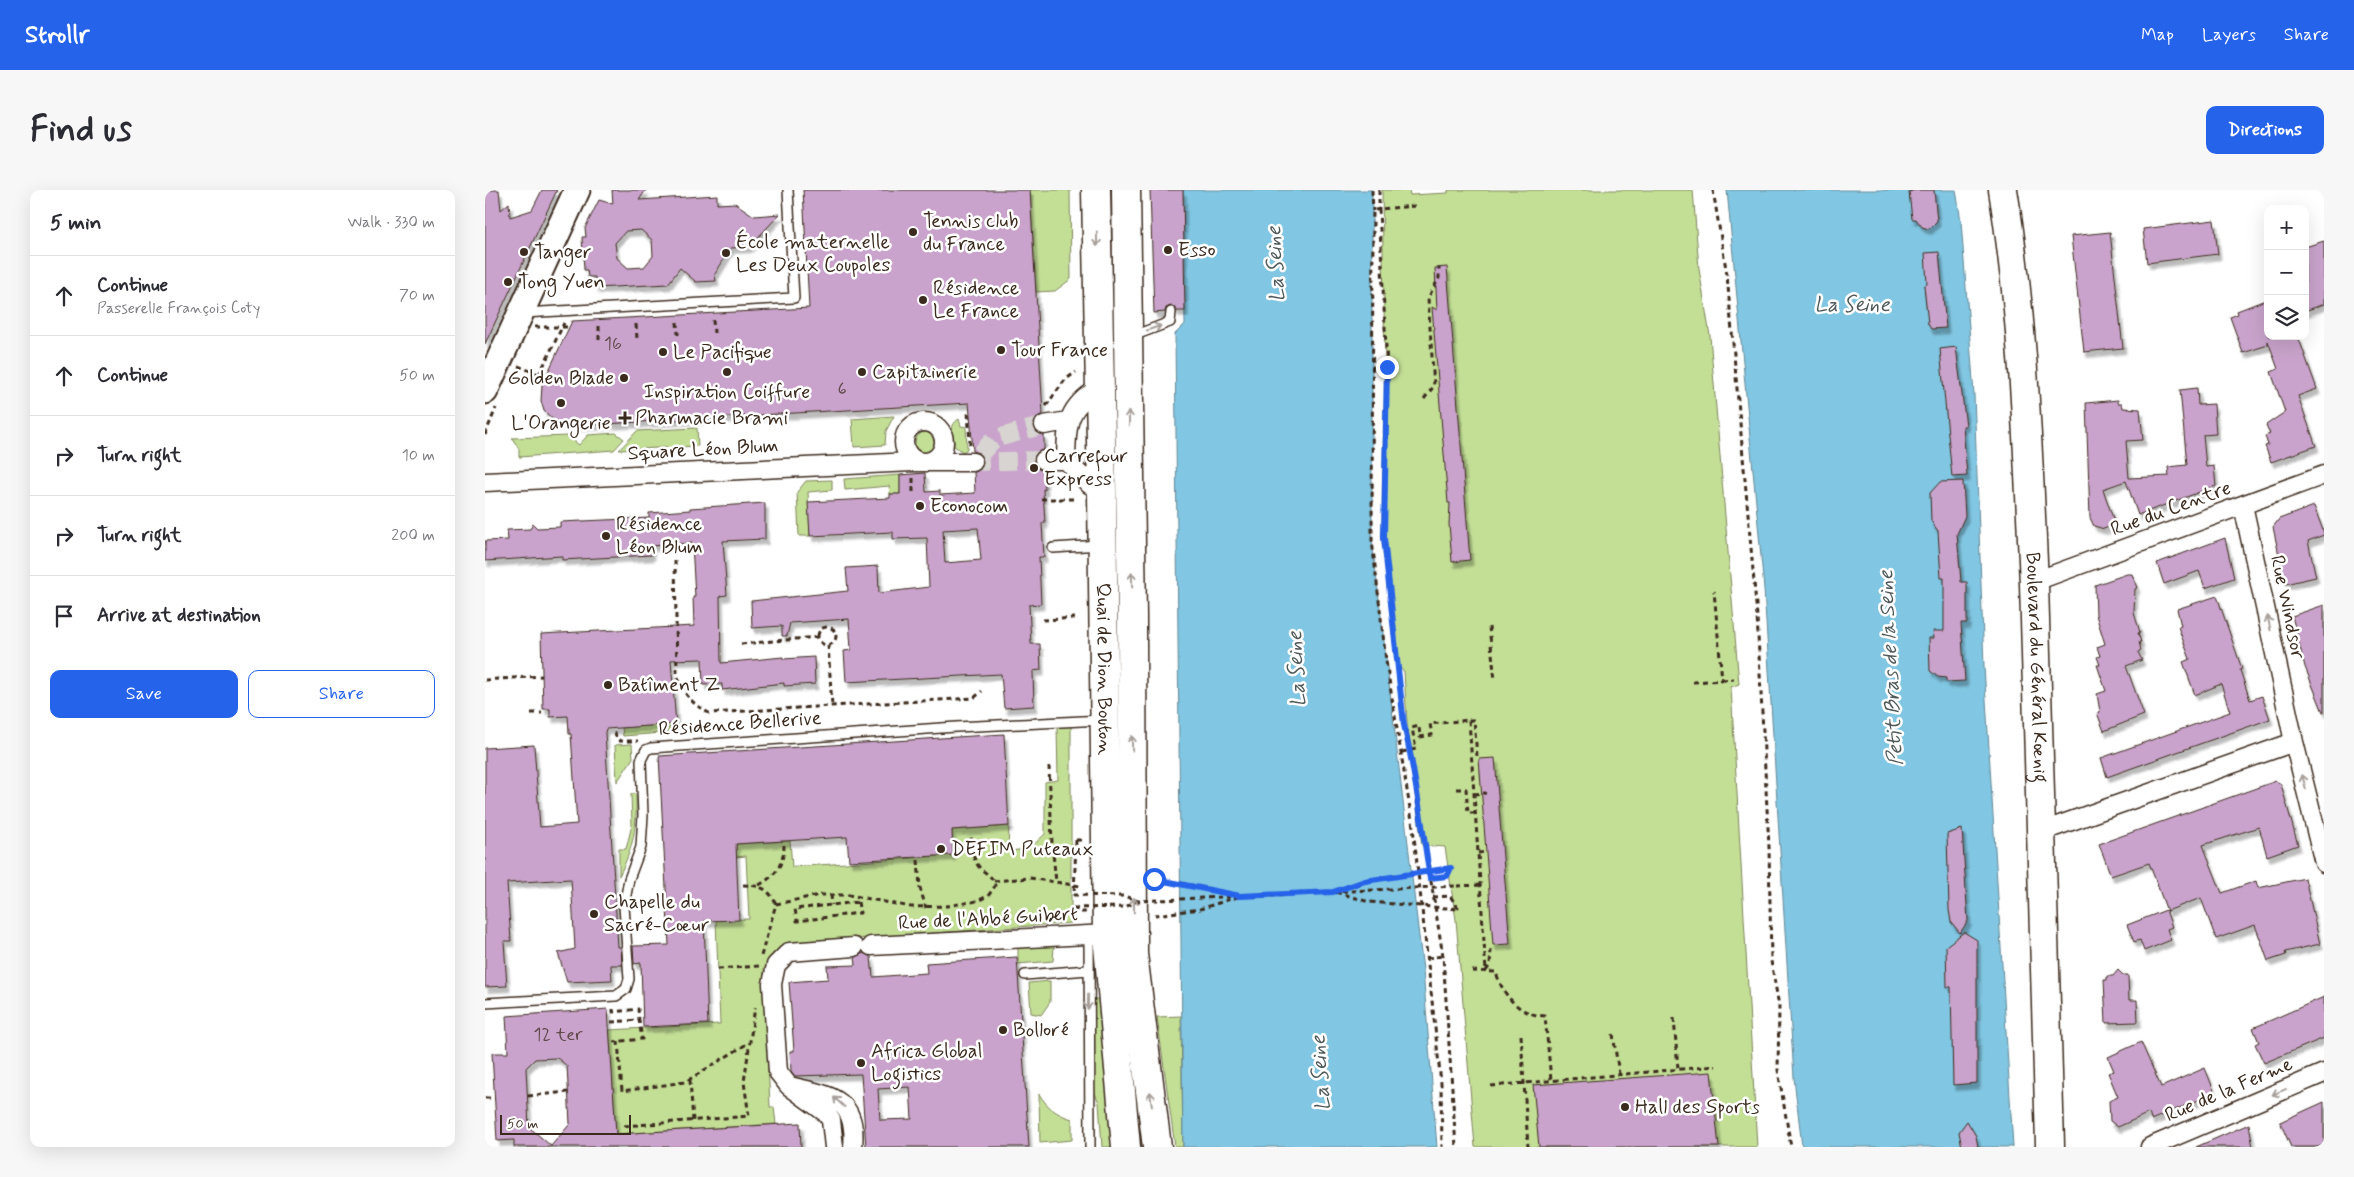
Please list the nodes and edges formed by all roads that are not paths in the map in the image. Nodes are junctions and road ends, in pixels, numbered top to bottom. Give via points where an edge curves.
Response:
1 (577, 190) edge
2 (788, 190) edge
3 (1096, 190) edge
4 (1113, 190) edge
5 (1126, 190) edge
6 (2003, 190) edge
7 (1126, 287) junction
8 (1171, 312) dead end
9 (526, 320) junction
10 (1128, 338) junction
11 (1099, 388) junction
12 (485, 391) edge
13 (1043, 418) tunnel mouth
14 (1068, 421) junction
15 (1044, 460) tunnel mouth
16 (1066, 460) junction
17 (972, 462) road end
18 (2324, 475) edge
19 (485, 482) edge
20 (1102, 492) junction
21 (2243, 505) junction
22 (1102, 545) junction
23 (1053, 548) dead end
24 (2033, 582) junction
25 (1104, 720) junction
26 (2294, 742) junction
27 (2043, 831) junction
28 (2324, 863) edge
29 (1098, 935) junction
30 (1133, 954) junction
31 (1088, 970) junction
32 (1025, 974) dead end
33 (485, 1003) edge
34 (2324, 1073) edge
35 (789, 1086) junction
36 (834, 1147) edge
37 (853, 1147) edge
38 (1090, 1147) edge
39 (1126, 1147) edge
40 (1157, 1147) edge
41 (2050, 1147) edge
42 (2151, 1147) edge

1 - 9 street
2 - 9 lane via 794,298 570,311
3 -> 11 main road, Quai de Dion Bouton
4 - 7 main road, Quai de Dion Bouton via 1115,226
5 - 7 main road, Quai de Dion Bouton
6 - 24 main road, Boulevard du Général Kœnig via 2022,356
7 - 10 main road, Quai de Dion Bouton
10 -> 8 lane via 1171,322
9 - 12 street
30 -> 10 main road, Quai de Dion Bouton
11 - 14 street via 1083,399
11 - 20 main road, Quai de Dion Bouton
13 - 14 street
14 - 16 street
15 - 16 street
16 - 20 street via 1089,484
17 - 19 street, Square Léon Blum
18 - 21 street, Rue du Centre
20 - 22 main road, Quai de Dion Bouton
21 - 24 street, Rue du Centre
26 -> 21 street, Rue Windsor
22 - 23 lane
22 - 25 main road, Quai de Dion Bouton
24 - 27 main road, Boulevard du Général Kœnig
25 - 29 main road, Quai de Dion Bouton
25 - 33 lane, Résidence Bellerive via 658,746 646,750 641,760 641,847 629,879 624,906 628,984 622,993 611,996
26 - 27 street
28 -> 26 street, Rue Windsor
27 - 41 main road, Boulevard du Général Kœnig
29 - 30 street
29 - 31 lane
29 - 35 street, Rue de l'Abbé Guibert via 789,952 776,965 772,984 778,1072
29 - 39 main road, Quai de Dion Bouton
40 -> 30 main road, Quai de Dion Bouton
31 - 32 lane
31 -> 38 lane
34 -> 42 street, Rue de la Ferme
35 - 36 street, Rue de l'Abbé Guibert via 826,1113 831,1120
37 -> 35 street via 845,1105 833,1096

